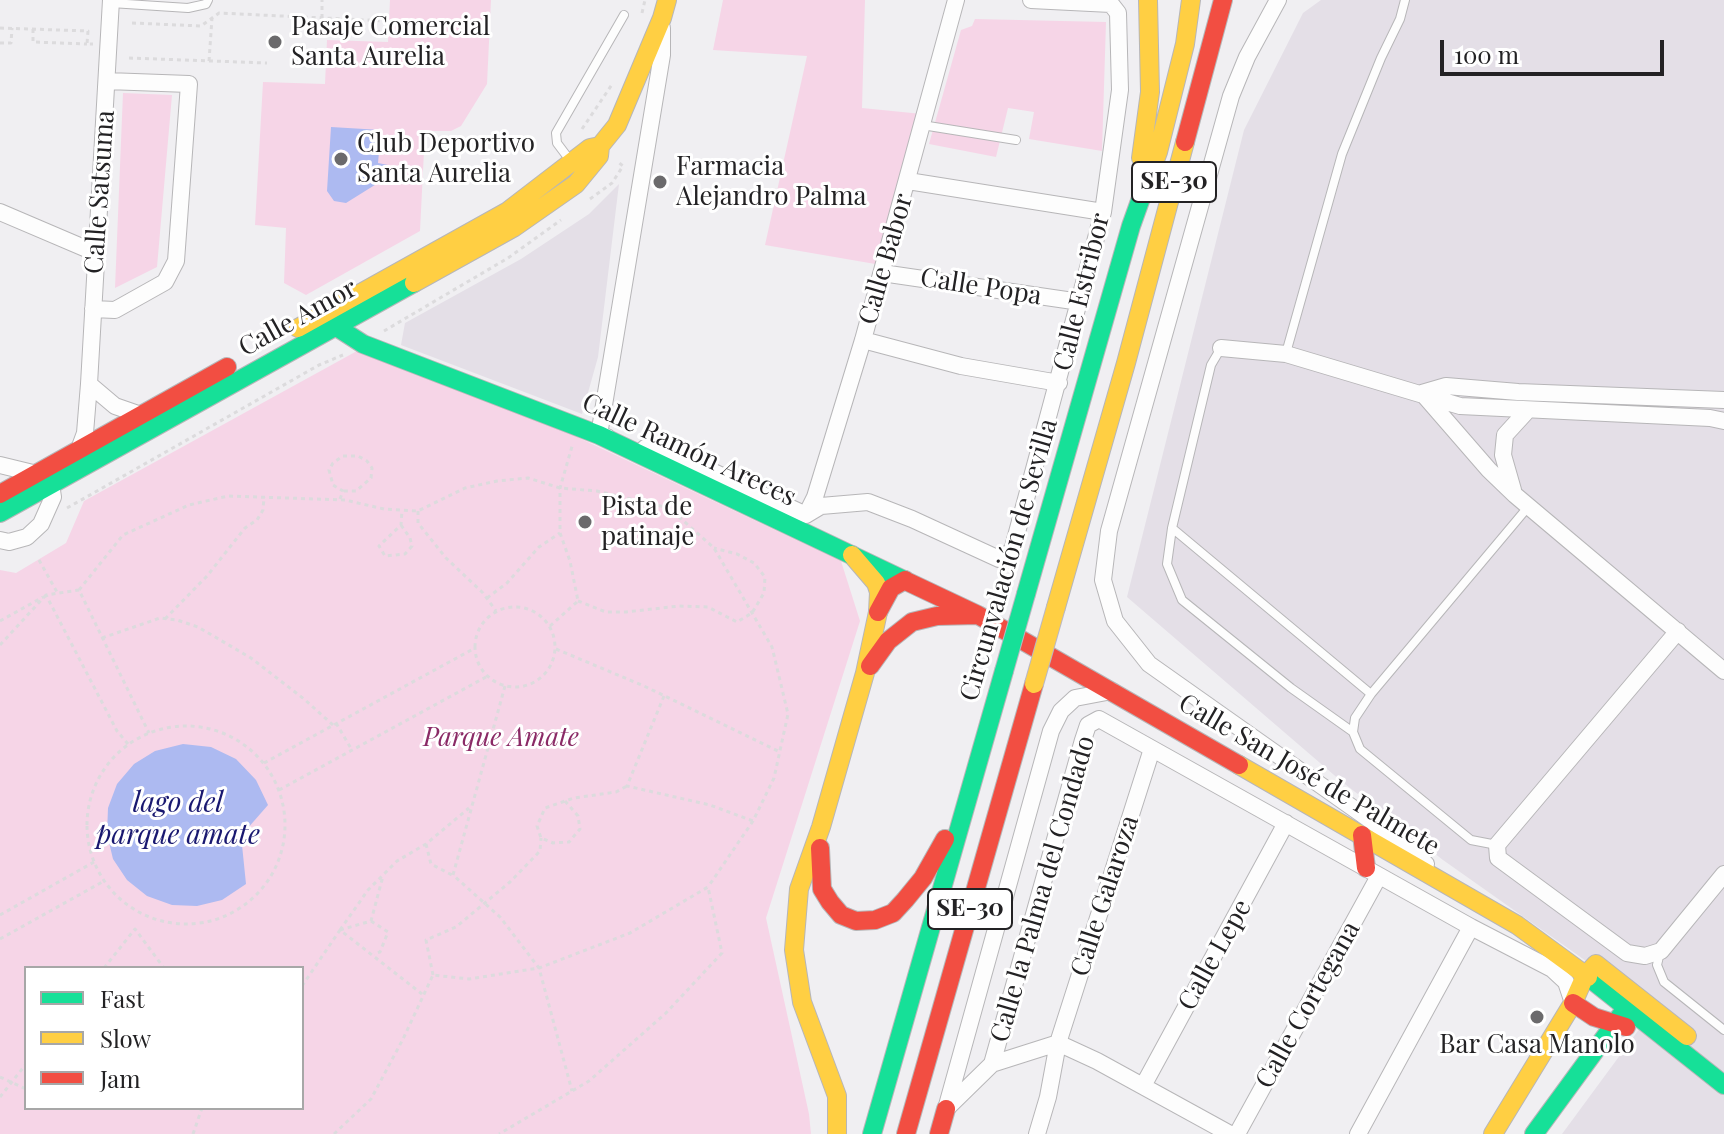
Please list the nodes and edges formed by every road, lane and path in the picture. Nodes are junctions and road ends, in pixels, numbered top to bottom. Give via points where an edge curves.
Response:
1 (208, 0) edge
2 (322, 0) edge
3 (645, 0) edge
4 (956, 0) edge
5 (1031, 0) edge
6 (1148, 0) edge
7 (1191, 0) edge
8 (1223, 0) edge
9 (1239, 0) edge
10 (1278, 0) edge
11 (1405, 0) edge
12 (111, 2) edge
13 (665, 9) edge
14 (624, 15) dead end
15 (212, 18) junction
16 (322, 18) junction
17 (387, 21) dead end
18 (639, 22) dead end
19 (132, 23) dead end
20 (0, 28) edge
21 (12, 28) junction
22 (33, 29) junction
23 (0, 43) edge
24 (87, 44) junction
25 (109, 45) junction
26 (129, 58) dead end
27 (209, 61) junction
28 (267, 63) dead end
29 (615, 79) dead end
30 (107, 81) junction
31 (617, 125) junction
32 (922, 125) junction
33 (584, 133) dead end
34 (1016, 140) dead end
35 (647, 145) junction
36 (600, 146) junction
37 (572, 162) junction
38 (908, 181) junction
39 (0, 212) edge
40 (1103, 212) junction
41 (1131, 226) junction
42 (96, 253) junction
43 (882, 273) junction
44 (1080, 302) junction
45 (93, 309) junction
46 (331, 319) junction
47 (863, 340) junction
48 (1221, 348) joint
49 (344, 354) dead end
50 (1286, 354) junction
51 (1126, 363) junction
52 (1059, 383) junction
53 (89, 384) junction
54 (1422, 393) junction
55 (1724, 400) edge
56 (1527, 411) junction
57 (141, 415) junction
58 (1724, 421) edge
59 (577, 425) junction
60 (599, 435) junction
61 (79, 450) junction
62 (0, 465) edge
63 (69, 476) junction
64 (44, 479) junction
65 (560, 488) junction
66 (343, 491) junction
67 (0, 494) edge
68 (1515, 495) junction
69 (264, 496) junction
70 (340, 499) junction
71 (1528, 507) junction
72 (402, 510) junction
73 (418, 511) junction
74 (0, 513) edge
75 (61, 513) dead end
76 (806, 515) junction
77 (401, 525) junction
78 (1172, 528) junction
79 (560, 533) junction
80 (0, 540) edge
81 (714, 548) junction
82 (852, 555) junction
83 (39, 560) dead end
84 (912, 583) junction
85 (79, 590) junction
86 (57, 592) junction
87 (46, 595) junction
88 (487, 598) junction
89 (578, 601) junction
90 (496, 611) junction
91 (878, 612) junction
92 (752, 613) junction
93 (978, 615) junction
94 (165, 619) junction
95 (0, 621) edge
96 (912, 622) junction
97 (550, 626) junction
98 (1678, 631) junction
99 (102, 638) junction
100 (1029, 644) joint
101 (0, 645) edge
102 (475, 648) junction
103 (556, 649) junction
104 (1724, 671) edge
105 (865, 673) junction
106 (488, 676) junction
107 (505, 686) junction
108 (1112, 691) junction
109 (1371, 694) junction
110 (664, 696) junction
111 (1099, 719) joint
112 (335, 724) junction
113 (1353, 732) junction
114 (149, 733) junction
115 (128, 744) junction
116 (1152, 749) junction
117 (352, 750) junction
118 (780, 752) junction
119 (263, 763) junction
120 (627, 786) junction
121 (279, 790) junction
122 (969, 797) junction
123 (565, 801) junction
124 (471, 807) junction
125 (753, 821) junction
126 (1286, 823) junction
127 (821, 827) junction
128 (1362, 835) junction
129 (541, 838) junction
130 (426, 844) junction
131 (1497, 845) junction
132 (94, 862) junction
133 (1372, 872) junction
134 (1724, 874) edge
135 (383, 875) junction
136 (453, 875) junction
137 (104, 881) junction
138 (708, 887) junction
139 (1465, 894) junction
140 (484, 903) junction
141 (0, 915) edge
142 (371, 921) junction
143 (1471, 927) junction
144 (340, 930) junction
145 (0, 939) edge
146 (1661, 951) junction
147 (374, 954) dead end
148 (106, 966) edge
149 (163, 966) edge
150 (539, 968) junction
151 (433, 975) junction
152 (1585, 976) junction
153 (304, 983) edge
154 (423, 994) junction
155 (1632, 1000) junction
156 (1573, 1003) junction
157 (1614, 1024) junction
158 (1724, 1030) edge
159 (1665, 1037) junction
160 (1058, 1043) junction
161 (992, 1064) junction
162 (24, 1067) edge
163 (0, 1077) edge
164 (1724, 1079) edge
165 (12, 1082) junction
166 (1724, 1085) edge
167 (1143, 1086) junction
168 (24, 1088) edge
169 (572, 1091) junction
170 (0, 1097) edge
171 (946, 1109) junction
172 (201, 1110) edge
173 (193, 1134) edge
174 (334, 1134) edge
175 (499, 1134) edge
176 (837, 1134) edge
177 (872, 1134) edge
178 (906, 1134) edge
179 (939, 1134) edge
180 (1037, 1134) edge
181 (1230, 1134) edge
182 (1237, 1134) edge
183 (1358, 1134) edge
184 (1493, 1134) edge
185 (1534, 1134) edge

1 - 12 lane via 188,8
2 - 16 path
3 - 18 path
4 - 32 street, Calle Babor
5 - 40 street, Calle Estribor via 1111,4 1118,13 1120,90
6 - 41 main road via 1150,92
7 - 41 main road, Circunvalación de Sevilla / SE-30 via 1158,152
8 - 51 main road, SE-30
9 - 51 main road
10 - 139 street via 1231,96 1109,531 1103,580 1115,621 1149,664 1377,825
11 - 50 lane via 1342,154
12 - 25 street, Calle Satsuma
13 - 31 main road, Calle Amor
13 - 35 street, Calle Amor
14 - 37 lane via 556,133
15 - 16 path via 219,13
15 - 19 path via 201,26
15 - 27 path
16 - 17 path
20 - 21 path
21 - 22 path
21 - 23 path via 11,43
22 - 24 path via 33,42
22 - 24 path via 88,31
24 - 25 path
25 - 30 street, Calle Satsuma
26 - 27 path
27 - 28 path
29 - 33 path via 583,124
30 - 42 street, Calle Satsuma
30 - 45 street via 189,84 176,261 165,282 115,310
31 - 35 street via 630,116 640,119
31 - 36 main road, Calle Amor
32 - 34 lane
32 - 38 street, Calle Babor
35 - 60 street, Calle Amor
36 - 37 main road, Calle Amor
36 - 46 main road, Calle Amor via 599,156 576,184 513,228
37 - 46 main road, Calle Amor via 508,211
38 - 40 street
38 - 43 street, Calle Babor
39 - 42 street
40 - 44 street, Calle Estribor
41 - 122 main road, Circunvalación de Sevilla / SE-30, bridge
42 - 45 street, Calle Satsuma
43 - 44 street, Calle Popa
43 - 47 street, Calle Babor
44 - 52 street, Calle Estribor
45 - 53 street, Calle Satsuma
46 - 57 main road, Calle Amor
46 - 59 main road, Calle Ramón Areces via 363,344
46 - 63 main road, Calle Amor
47 - 52 street via 961,366
47 - 76 street, Calle Babor
48 - 50 street
48 - 78 lane via 1211,365
49 - 75 path
50 - 54 street
51 - 178 main road, SE-30, bridge
52 - 76 street, Calle Estribor via 1012,551 999,559 868,502 821,506
53 - 57 street via 115,406
53 - 61 street, Calle Satsuma
54 - 55 street via 1446,386
54 - 56 street via 1460,406
54 - 68 street
56 - 58 street
56 - 68 street via 1505,435 1503,455
57 - 61 main road, Calle Amor
59 - 60 main road, Calle Ramón Areces
59 - 65 path
60 - 76 street via 692,462
60 - 82 main road, Calle Ramón Areces
61 - 63 street, Calle Satsuma
61 - 64 main road, Calle Amor
62 - 64 street
63 - 64 main road, Calle Amor
64 - 67 main road, Calle Amor
64 - 74 main road, Calle Amor
64 - 80 street via 53,497 41,524 27,537
65 - 73 path via 528,478 497,481 465,488
65 - 79 path
65 - 81 path via 669,508
66 - 66 path via 333,485 333,463 343,456 367,461 371,478 356,491
66 - 70 path
68 - 71 street
69 - 70 path
69 - 85 path via 228,496 189,505 123,535
69 - 94 path via 257,520
70 - 72 path
71 - 98 street
71 - 109 lane
72 - 73 path
72 - 77 path
73 - 88 path via 418,523
77 - 77 path via 379,546 385,556 405,554 412,546
78 - 109 lane
78 - 113 lane via 1167,564 1182,600
79 - 88 path
79 - 89 path
81 - 92 path
81 - 92 path via 754,563 765,577 764,593
82 - 84 main road, Calle Ramón Areces
82 - 91 main road via 876,583
83 - 86 path
84 - 91 main road via 891,588
84 - 93 main road, Calle Ramón Areces
84 - 96 main road via 922,601
85 - 86 path
85 - 99 path
86 - 87 path
87 - 95 path
87 - 101 path
87 - 115 path
88 - 90 path
89 - 92 path via 606,612 708,607 737,622
89 - 97 path
90 - 97 path via 527,608
90 - 102 path via 478,629
91 - 105 main road
92 - 118 path via 772,647 788,714
93 - 96 main road
93 - 100 main road, Calle Ramón Areces
94 - 99 path
94 - 112 path via 198,627 251,658
96 - 105 main road via 888,641
97 - 103 path
98 - 104 street
98 - 131 street
99 - 114 path
100 - 108 main road, Calle San José de Palmete
102 - 106 path
102 - 112 path
103 - 107 path via 539,679
103 - 110 path
105 - 127 main road
106 - 107 path
106 - 117 path
107 - 124 path
108 - 128 main road, Calle San José de Palmete
108 - 171 street via 1075,698 1051,731
109 - 113 lane via 1355,718
110 - 118 path
110 - 120 path
111 - 116 street, Calle San José de Palmete
111 - 161 street, Calle la Palma del Condado via 1088,725 1083,740
112 - 117 path
112 - 119 path
113 - 131 lane via 1360,749 1471,840
114 - 115 path
114 - 119 path via 182,726 211,729 238,741
115 - 132 path via 93,790 86,828
116 - 126 street, Calle San José de Palmete
116 - 160 street, Calle Galaroza
117 - 121 path
118 - 125 path
119 - 121 path
120 - 123 path
120 - 125 path
121 - 137 path via 285,821 279,860 258,893 227,915 189,924 151,918
122 - 127 main road via 923,878 893,913 875,920 841,915 822,889
122 - 177 main road, Circunvalación de Sevilla / SE-30
123 - 129 path via 545,808 537,826
123 - 129 path via 578,816 580,829 569,842
124 - 130 path
124 - 136 path
125 - 138 path
126 - 133 street, Calle San José de Palmete
126 - 167 street, Calle Lepe
127 - 176 main road via 799,889 794,950 802,1002 837,1096
128 - 133 main road
128 - 139 main road, Calle San José de Palmete
129 - 140 path via 540,851
130 - 135 path
130 - 136 path via 431,864
131 - 146 street via 1498,858 1627,953 1645,956
132 - 137 path
132 - 141 path
133 - 143 street, Calle San José de Palmete
133 - 182 street, Calle Cortegana
134 - 146 street
135 - 142 path
135 - 144 path
136 - 140 path
137 - 145 path
138 - 150 path via 630,933
138 - 169 path via 722,953 666,1013
139 - 152 main road, Calle San José de Palmete
140 - 150 path
140 - 151 path via 456,927 426,940
142 - 144 path
142 - 147 path via 388,932
143 - 156 street, Calle San José de Palmete via 1552,969 1566,982
143 - 183 street
144 - 153 path
144 - 154 path
146 - 158 lane via 1657,965 1664,982
148 - 149 path via 135,929
150 - 151 path via 469,979
150 - 169 path
151 - 154 path
152 - 155 main road, Calle San José de Palmete
152 - 156 main road
154 - 174 path via 371,1099
155 - 157 main road
155 - 159 main road
155 - 164 main road via 1705,1051
156 - 157 main road
156 - 184 main road
157 - 159 main road
157 - 185 main road
159 - 166 main road
160 - 161 street
160 - 167 street
160 - 180 street, Calle Galaroza
161 - 171 street
162 - 165 path
163 - 165 path
165 - 168 path
165 - 170 path
167 - 181 street
169 - 175 path
171 - 179 main road
172 - 173 path

